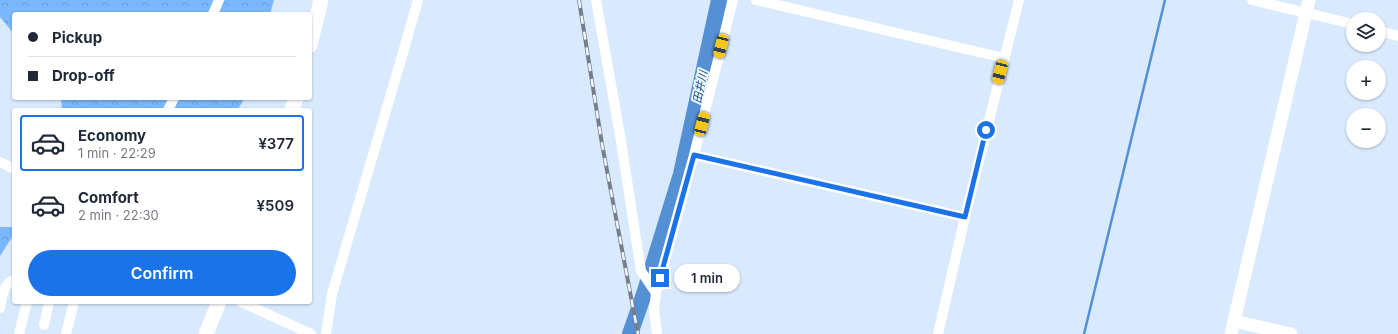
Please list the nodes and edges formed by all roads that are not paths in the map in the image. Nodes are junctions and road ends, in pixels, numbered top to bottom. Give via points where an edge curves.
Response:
1 (219, 0) edge
2 (321, 0) edge
3 (418, 0) edge
4 (596, 0) edge
5 (733, 0) edge
6 (756, 0) edge
7 (1019, 0) edge
8 (1252, 0) edge
9 (1308, 6) edge
10 (214, 12) edge
11 (1346, 21) edge
12 (1386, 33) edge
13 (1398, 36) edge
14 (312, 37) edge
15 (1004, 58) junction
16 (694, 155) junction
17 (0, 162) edge
18 (12, 168) edge
19 (965, 217) junction
20 (12, 281) edge
21 (654, 291) junction
22 (26, 304) edge
23 (49, 304) edge
24 (74, 304) edge
25 (218, 304) edge
26 (245, 304) edge
27 (0, 308) edge
28 (1234, 321) junction
29 (44, 325) dead end
30 (19, 334) edge
31 (66, 334) edge
32 (206, 334) edge
33 (311, 334) edge
34 (326, 334) edge
35 (657, 334) edge
36 (938, 334) edge
37 (1231, 334) edge
38 (1291, 334) edge

1 - 10 street
2 - 14 main road
3 - 34 street via 332,294
4 - 21 street via 641,271
5 - 16 street
6 - 15 street
7 - 15 street
8 - 9 street
9 - 11 street
9 - 28 street
12 - 13 street
15 - 19 street
16 - 19 street
16 - 21 street
17 - 18 street
19 - 36 street
20 - 27 street via 5,288
21 - 35 street
22 - 30 street
23 - 29 street
24 - 31 street
25 - 32 main road
26 - 33 street
28 - 37 street
28 - 38 street

